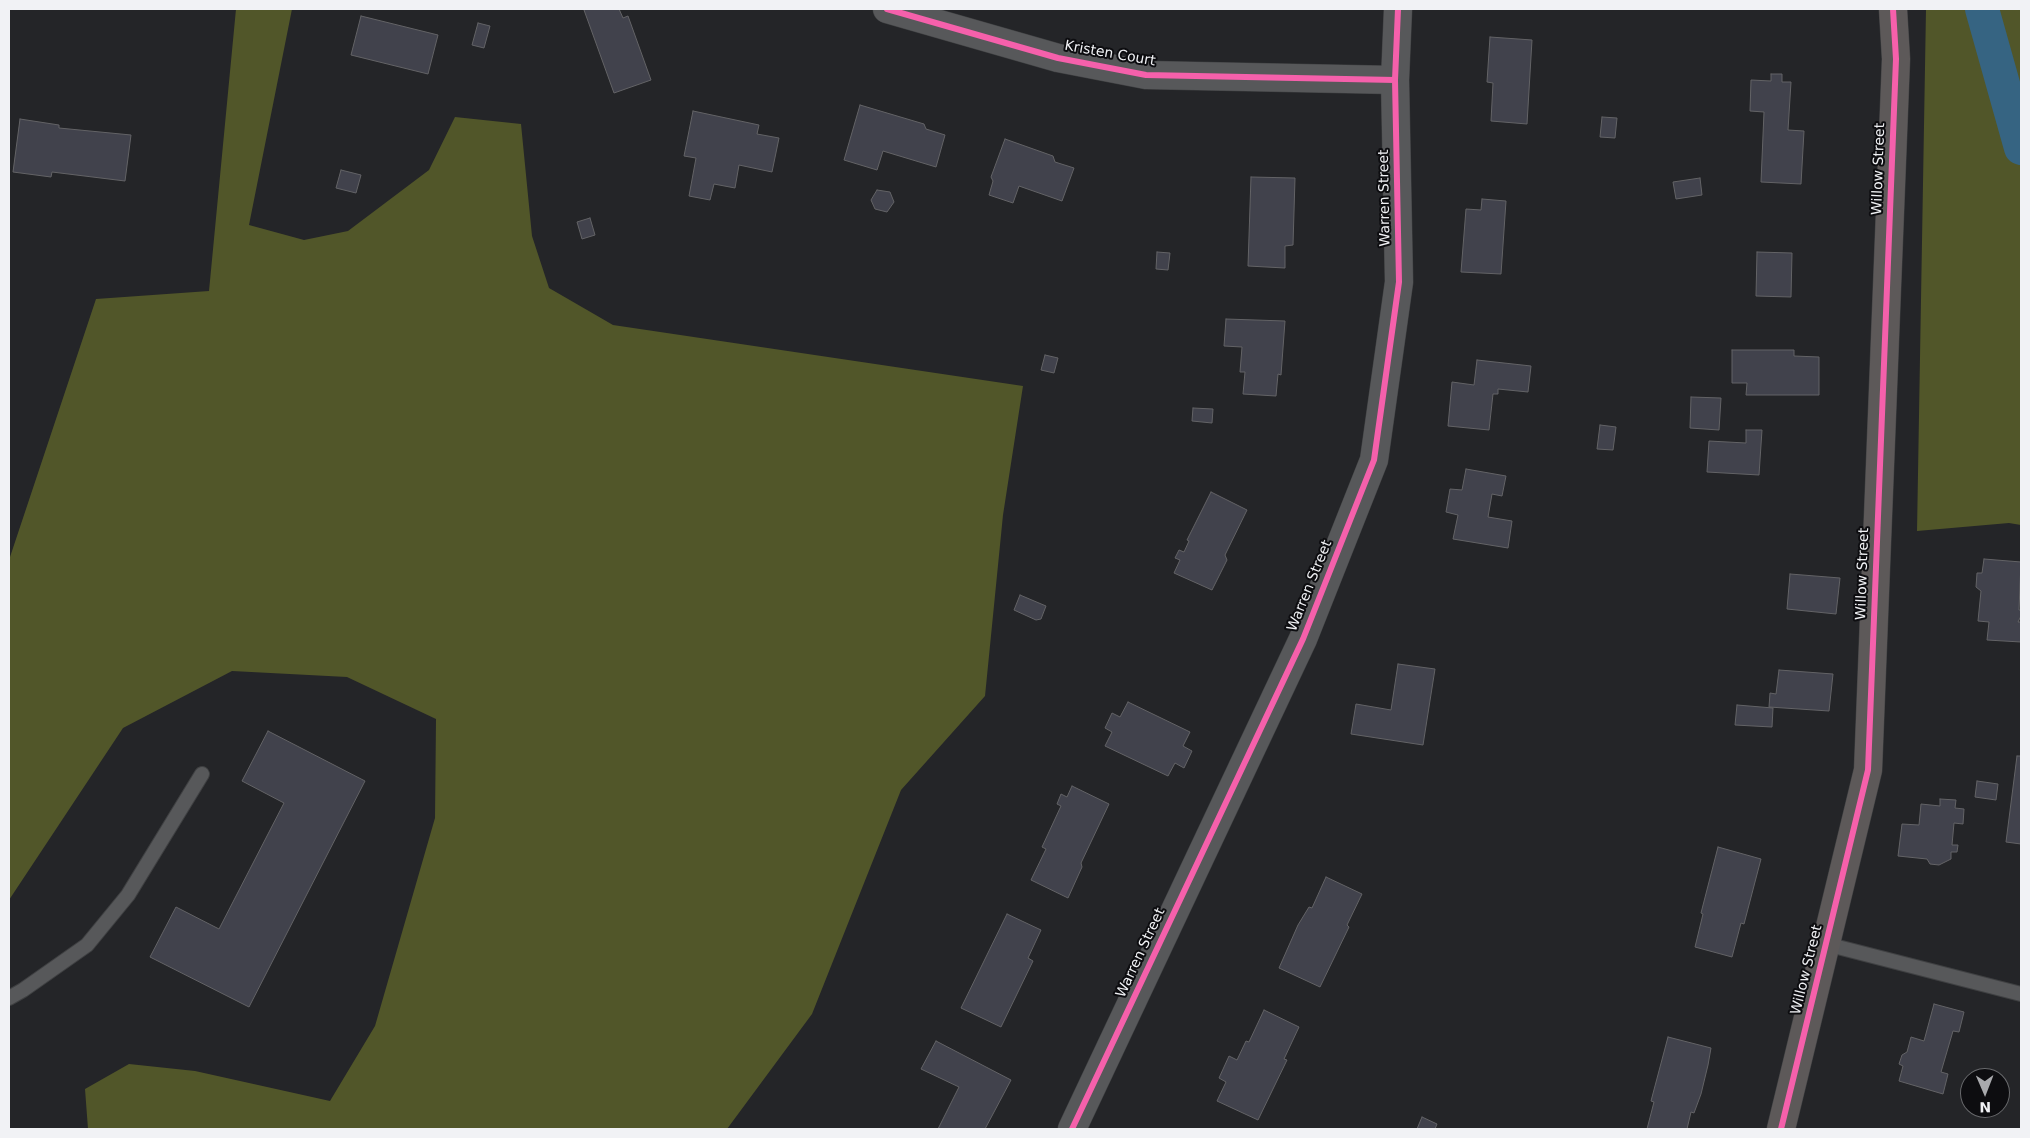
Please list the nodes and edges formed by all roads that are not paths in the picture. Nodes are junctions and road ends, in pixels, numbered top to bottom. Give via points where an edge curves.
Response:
1 (887, 9) edge
2 (1398, 9) edge
3 (1893, 9) edge
4 (1395, 80) junction
5 (202, 774) dead end
6 (1826, 944) junction
7 (2021, 994) edge
8 (9, 998) edge
9 (1072, 1129) edge
10 (1781, 1129) edge

1 - 4 street, Kristen Court via 1058,58 1146,75
2 - 4 street, Warren Street
3 - 6 street, Willow Street via 1896,59 1868,770
4 - 9 street, Warren Street via 1399,282 1374,460 1303,639
5 - 8 lane via 128,895 87,946
6 - 7 lane
6 - 10 street, Willow Street

